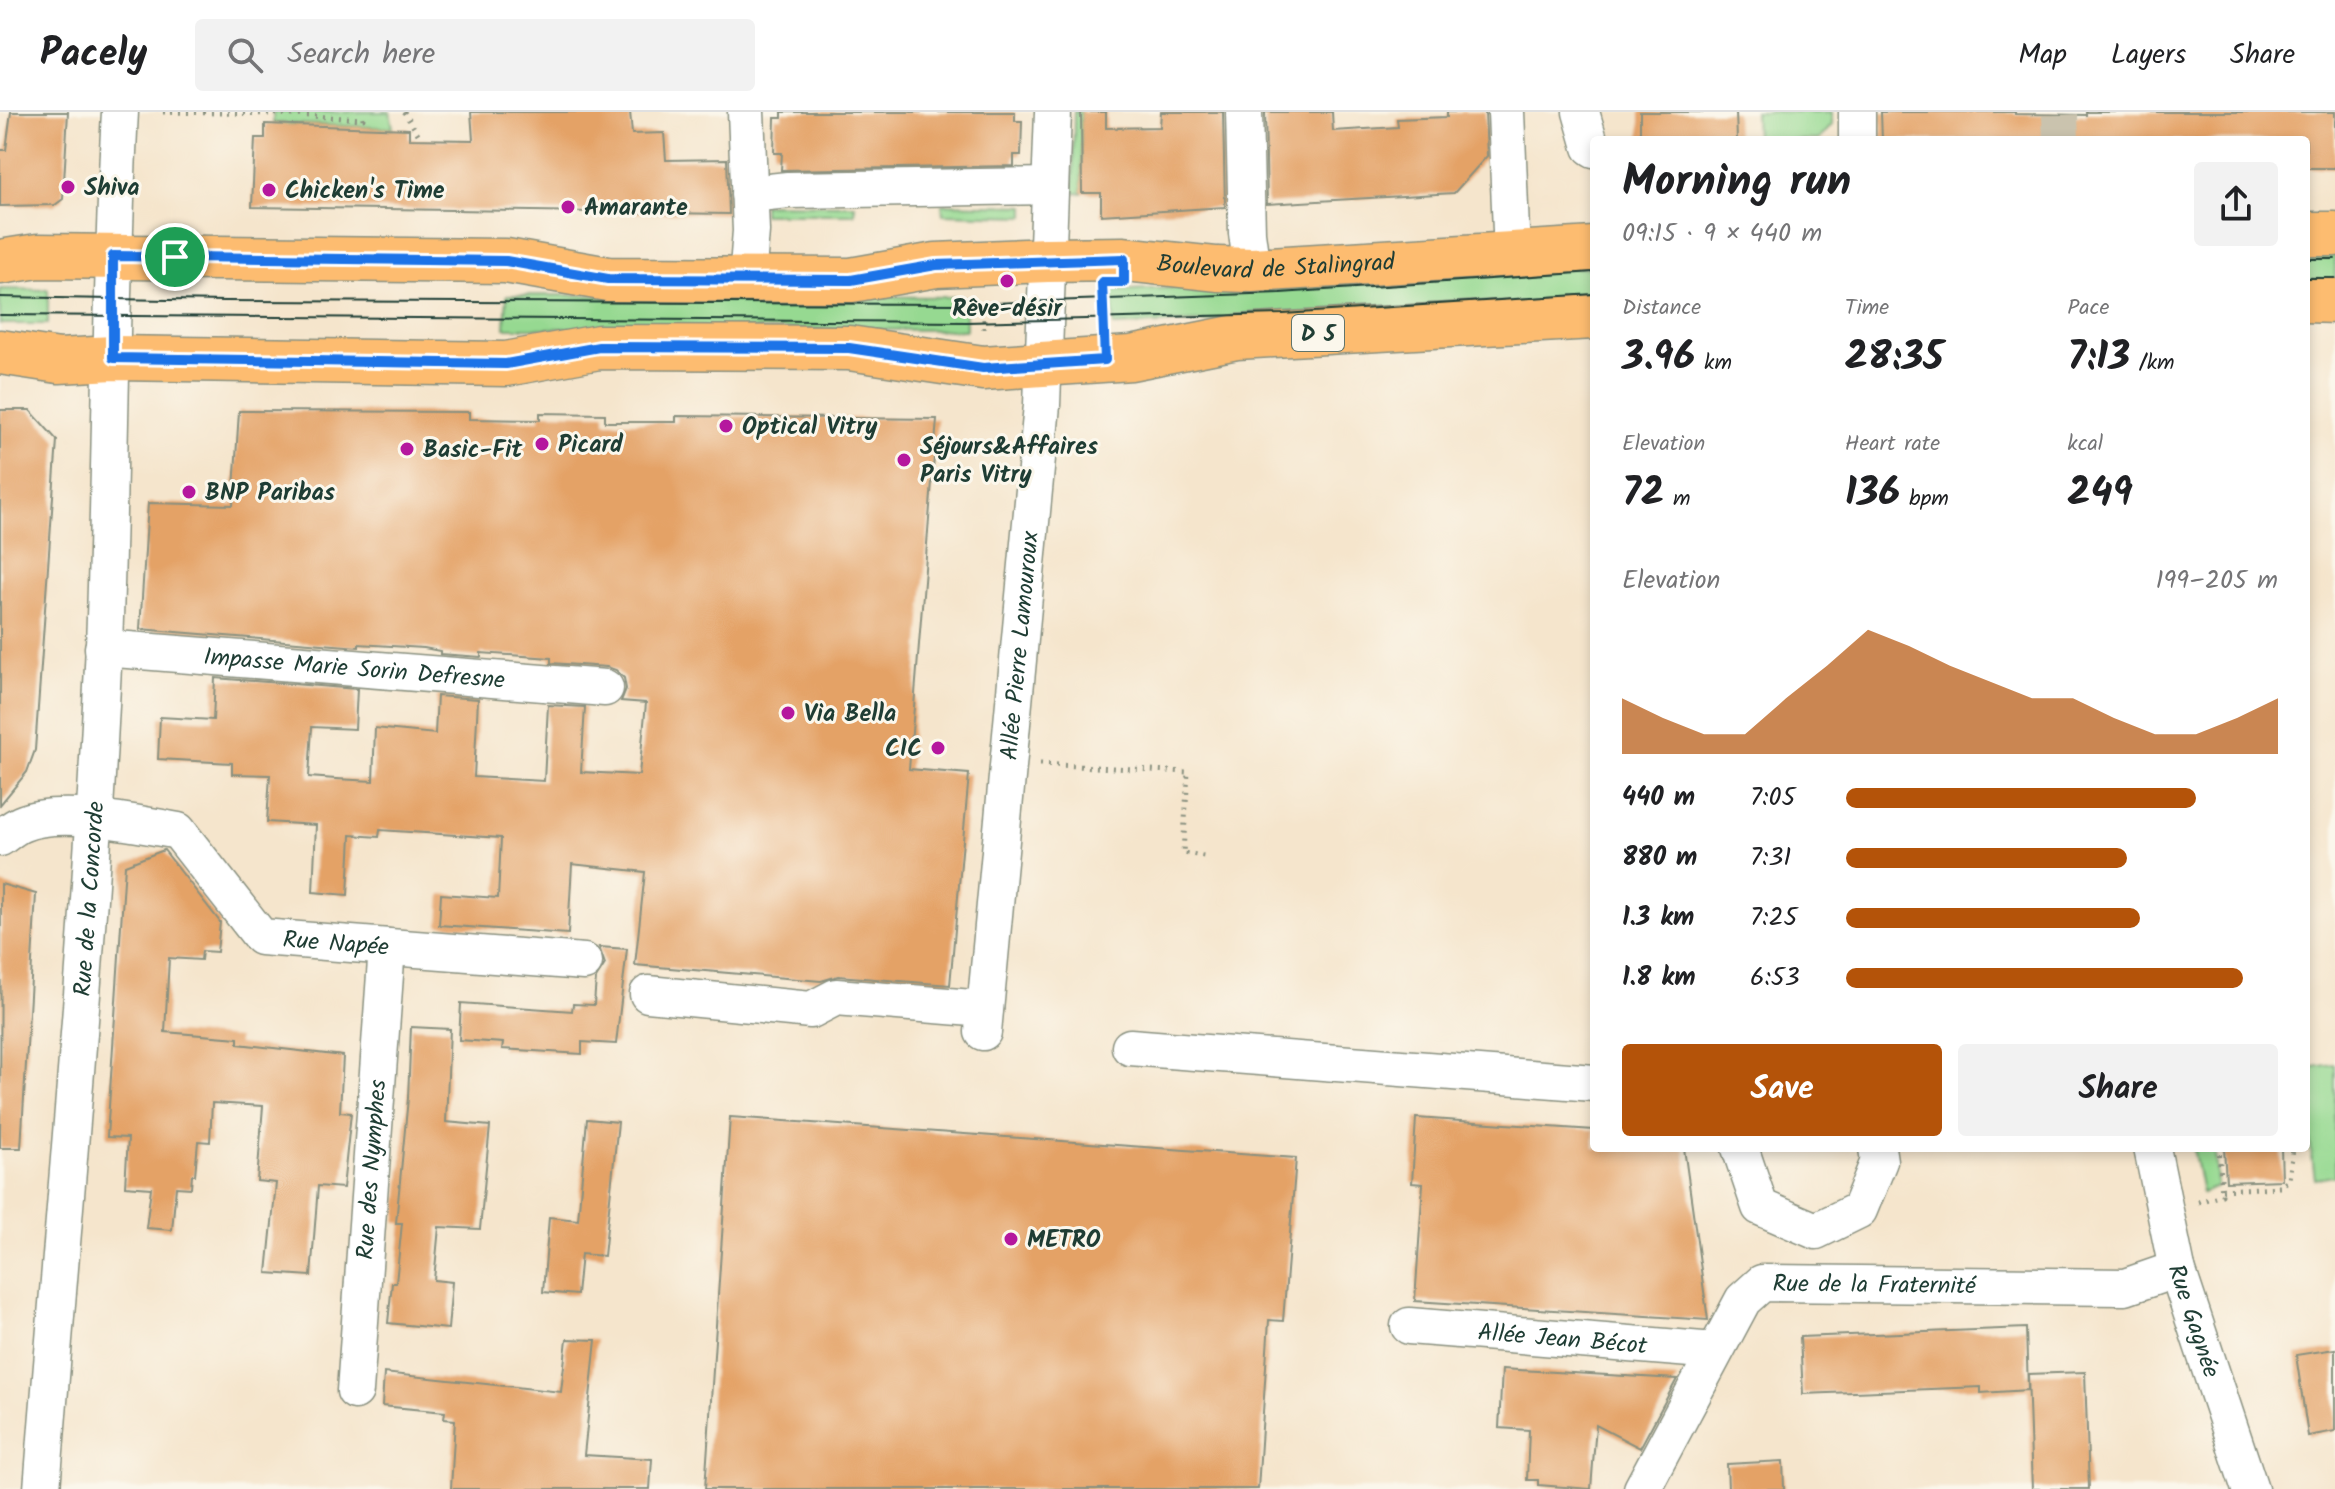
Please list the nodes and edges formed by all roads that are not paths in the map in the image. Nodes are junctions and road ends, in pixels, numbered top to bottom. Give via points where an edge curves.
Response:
1 (120, 112) edge
2 (746, 112) edge
3 (1053, 112) edge
4 (1244, 112) edge
5 (1506, 112) edge
6 (1581, 112) edge
7 (1857, 112) edge
8 (1857, 136) edge
9 (1590, 144) edge
10 (1050, 186) junction
11 (749, 194) junction
12 (2310, 234) edge
13 (2335, 234) edge
14 (1590, 249) edge
15 (1512, 255) junction
16 (113, 256) junction
17 (1047, 260) junction
18 (0, 262) edge
19 (1252, 270) junction
20 (747, 280) junction
21 (2310, 300) edge
22 (2335, 301) edge
23 (1590, 317) edge
24 (0, 352) edge
25 (113, 358) junction
26 (1043, 364) junction
27 (103, 648) junction
28 (605, 688) dead end
29 (93, 818) junction
30 (0, 838) edge
31 (387, 947) junction
32 (584, 962) dead end
33 (648, 994) dead end
34 (1130, 1047) dead end
35 (1590, 1083) edge
36 (1741, 1152) edge
37 (1878, 1152) edge
38 (2153, 1152) edge
39 (2177, 1269) junction
40 (1409, 1326) dead end
41 (1715, 1351) junction
42 (355, 1391) dead end
43 (42, 1489) edge
44 (1642, 1489) edge
45 (2250, 1489) edge

1 - 16 street, Rue de la Concorde
2 - 11 street
3 - 10 street, Allée Pierre Lamouroux
4 - 19 street
5 - 15 street
6 - 9 street
7 - 8 street
10 - 11 street
10 - 17 street, Allée Pierre Lamouroux
11 - 20 street
12 - 13 main road
14 - 15 main road, Boulevard de Stalingrad
15 - 19 main road, Boulevard de Stalingrad
16 - 18 main road, Boulevard de Stalingrad
16 - 20 main road, Boulevard de Stalingrad via 506,261 608,279
16 - 25 street, Rue de la Concorde
17 - 19 main road, Boulevard de Stalingrad via 1124,259
17 - 20 main road, Boulevard de Stalingrad via 936,265 851,280
17 - 26 street, Allée Pierre Lamouroux
21 - 22 main road
23 - 26 main road, D 5 via 1237,337 1131,358
24 - 25 main road, D 5 via 59,361
25 - 26 main road, D 5 via 506,364 599,347 849,348 983,368
25 - 27 street, Rue de la Concorde
26 - 33 street, Allée Pierre Lamouroux via 984,1020 836,997 811,1010
27 - 28 street, Impasse Marie Sorin Defresne
27 - 29 street, Rue de la Concorde
29 - 30 street, Rue Napée via 44,818 22,823
29 - 31 street, Rue Napée via 178,831 261,937
29 - 43 street, Rue de la Concorde
31 - 32 street, Rue Napée
31 - 42 street, Rue des Nymphes
34 - 35 street
36 - 37 street via 1760,1207 1816,1231 1859,1210 1879,1161
38 - 39 street, Rue Gagnée
39 - 41 street, Rue de la Fraternité via 2125,1287 1762,1283 1743,1300
39 - 45 street, Rue Gagnée
40 - 41 street, Allée Jean Bécot
41 - 44 street, Rue de la Fraternité

